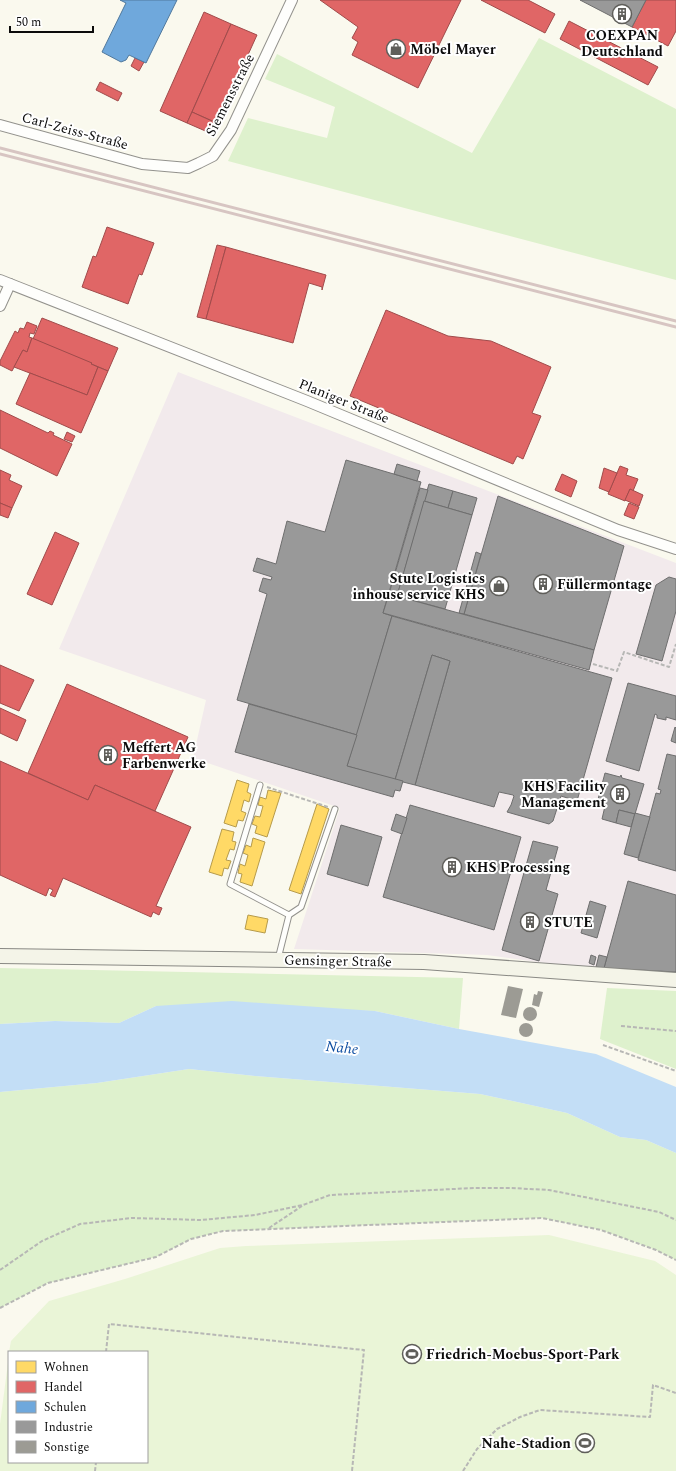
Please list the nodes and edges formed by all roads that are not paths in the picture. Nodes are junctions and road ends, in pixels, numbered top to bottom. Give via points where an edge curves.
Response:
1 (292, 0) edge
2 (0, 125) edge
3 (142, 164) joint
4 (0, 280) edge
5 (10, 284) junction
6 (0, 306) edge
7 (676, 549) edge
8 (260, 785) road end
9 (334, 809) road end
10 (289, 915) junction
11 (0, 956) edge
12 (278, 960) junction
13 (676, 980) edge

1 - 3 street, Siemensstraße via 231,130 213,156 188,168
2 - 3 street, Carl-Zeiss-Straße
4 - 5 street, Planiger Straße
5 - 6 street
5 - 7 street, Planiger Straße via 286,392 618,530
8 - 10 lane via 230,884
9 - 10 lane via 301,907
10 - 12 lane
11 - 12 street, Gensinger Straße
12 - 13 street, Gensinger Straße via 424,962

